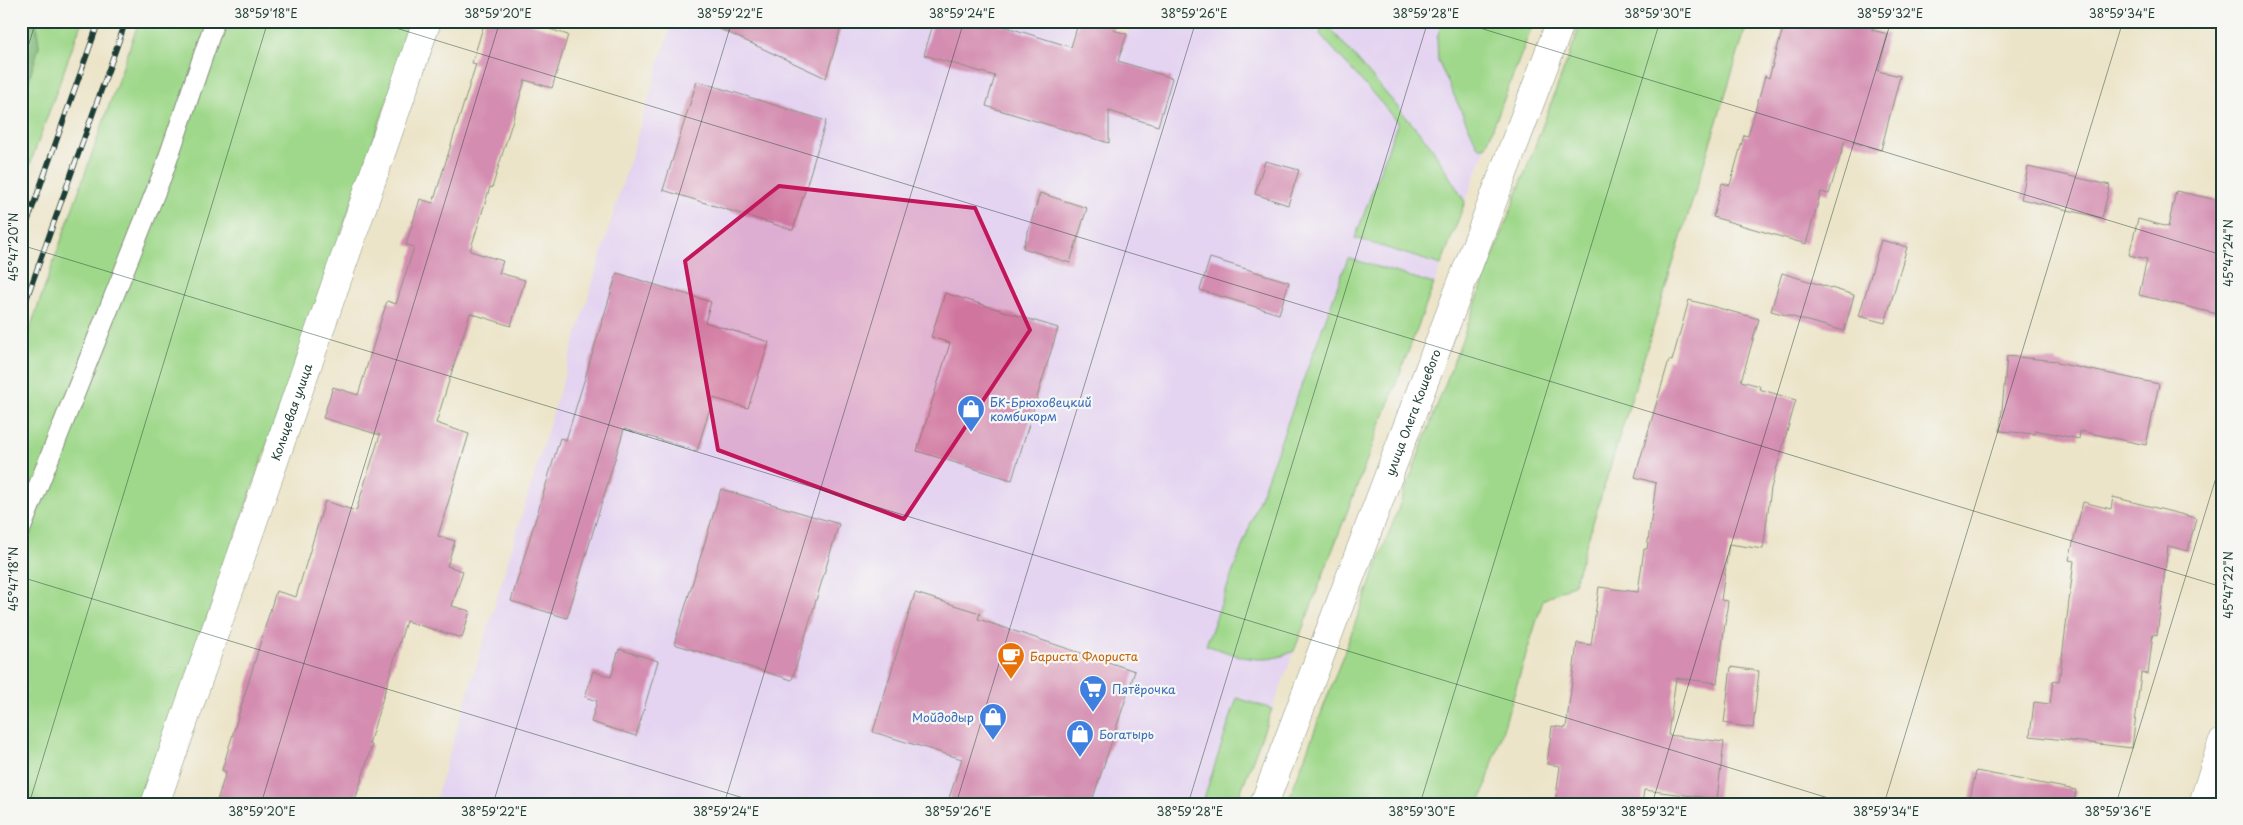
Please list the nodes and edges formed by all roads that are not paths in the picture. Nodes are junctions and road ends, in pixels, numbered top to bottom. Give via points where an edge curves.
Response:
1 (215, 21) edge
2 (427, 21) edge
3 (1560, 21) edge
4 (21, 529) edge
5 (2222, 743) edge
6 (155, 804) edge
7 (1264, 804) edge
8 (2203, 804) edge

1 - 4 lane via 163,174
2 - 6 street, Кольцевая улица
3 - 7 street, улица Олега Кошевого
5 - 8 street

